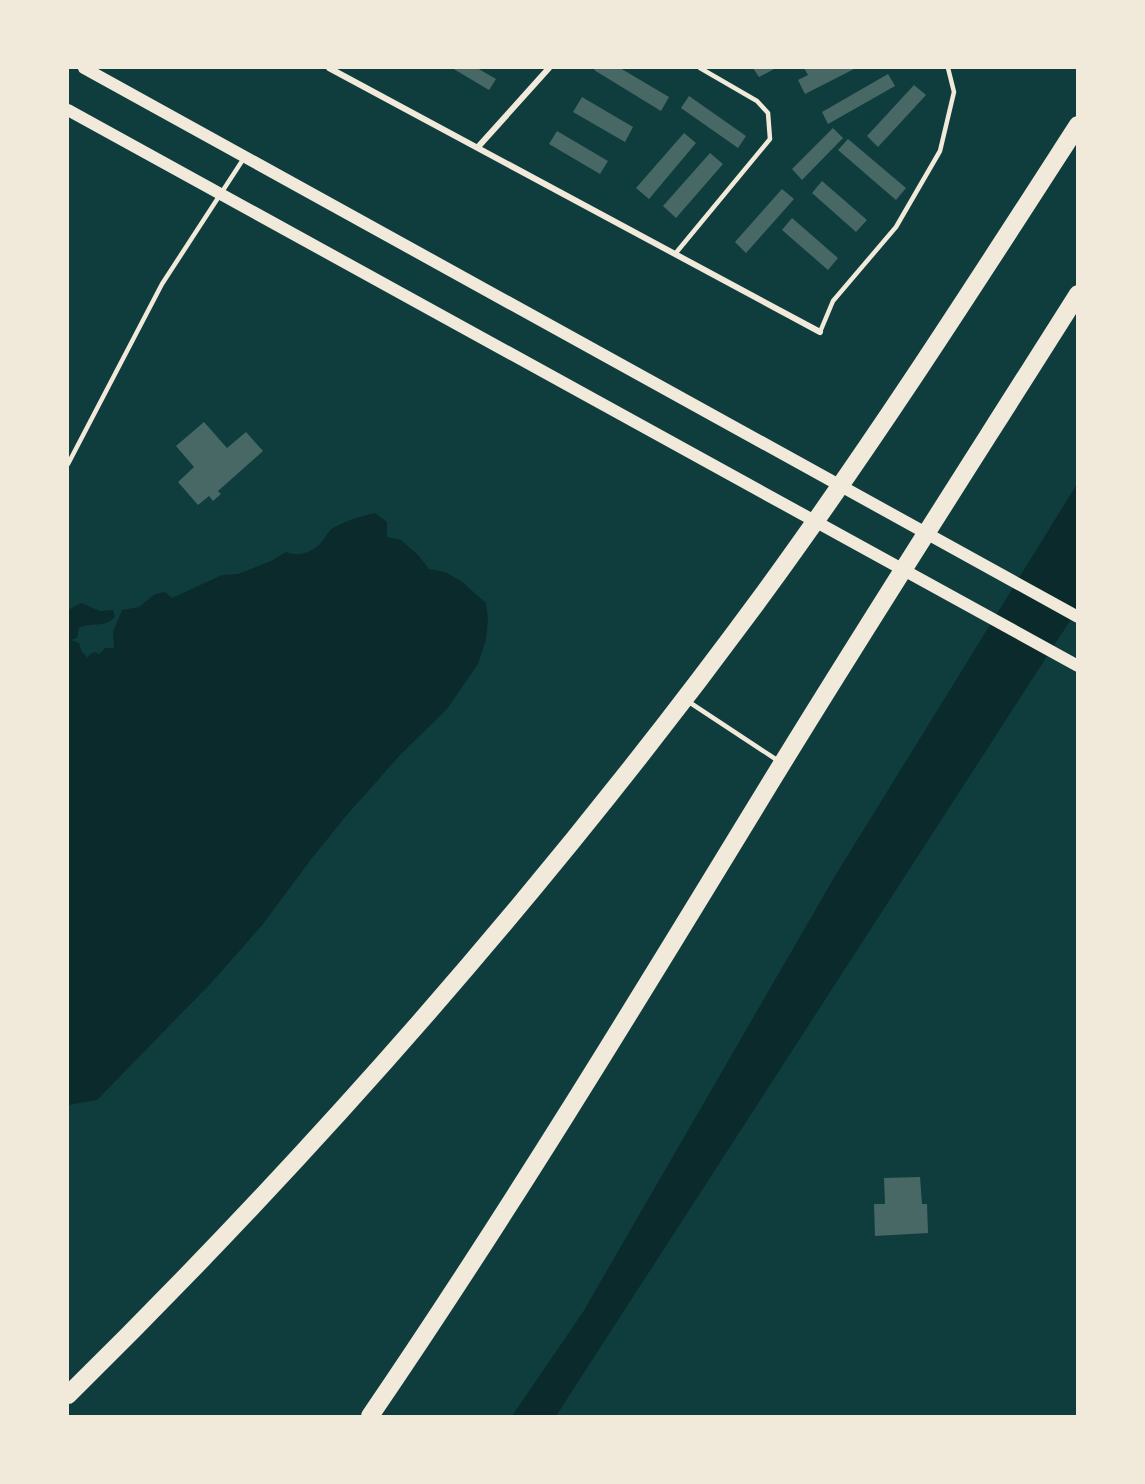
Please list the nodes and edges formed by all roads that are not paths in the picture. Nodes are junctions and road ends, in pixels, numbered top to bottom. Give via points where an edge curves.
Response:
1 (84, 68) edge
2 (329, 68) edge
3 (549, 68) edge
4 (699, 68) edge
5 (948, 68) edge
6 (68, 110) edge
7 (1077, 125) edge
8 (478, 147) junction
9 (245, 156) junction
10 (219, 194) junction
11 (675, 254) junction
12 (1077, 294) edge
13 (820, 332) joint
14 (68, 464) edge
15 (1077, 617) edge
16 (1077, 666) edge
17 (684, 699) junction
18 (783, 764) junction
19 (68, 1395) edge
20 (370, 1416) edge

1 - 9 main road
2 - 8 street
3 - 8 street
4 - 11 lane via 757,101 768,113 770,139
5 - 13 lane via 954,92 940,151 896,227 833,301
6 - 10 main road
7 - 17 highway via 876,434
8 - 11 street
9 - 10 lane
9 - 15 main road
10 - 14 lane via 162,284
10 - 16 main road
11 - 13 street
12 - 18 highway
17 - 18 lane
17 - 19 highway via 394,1052 211,1250
18 - 20 highway via 657,971 432,1326

